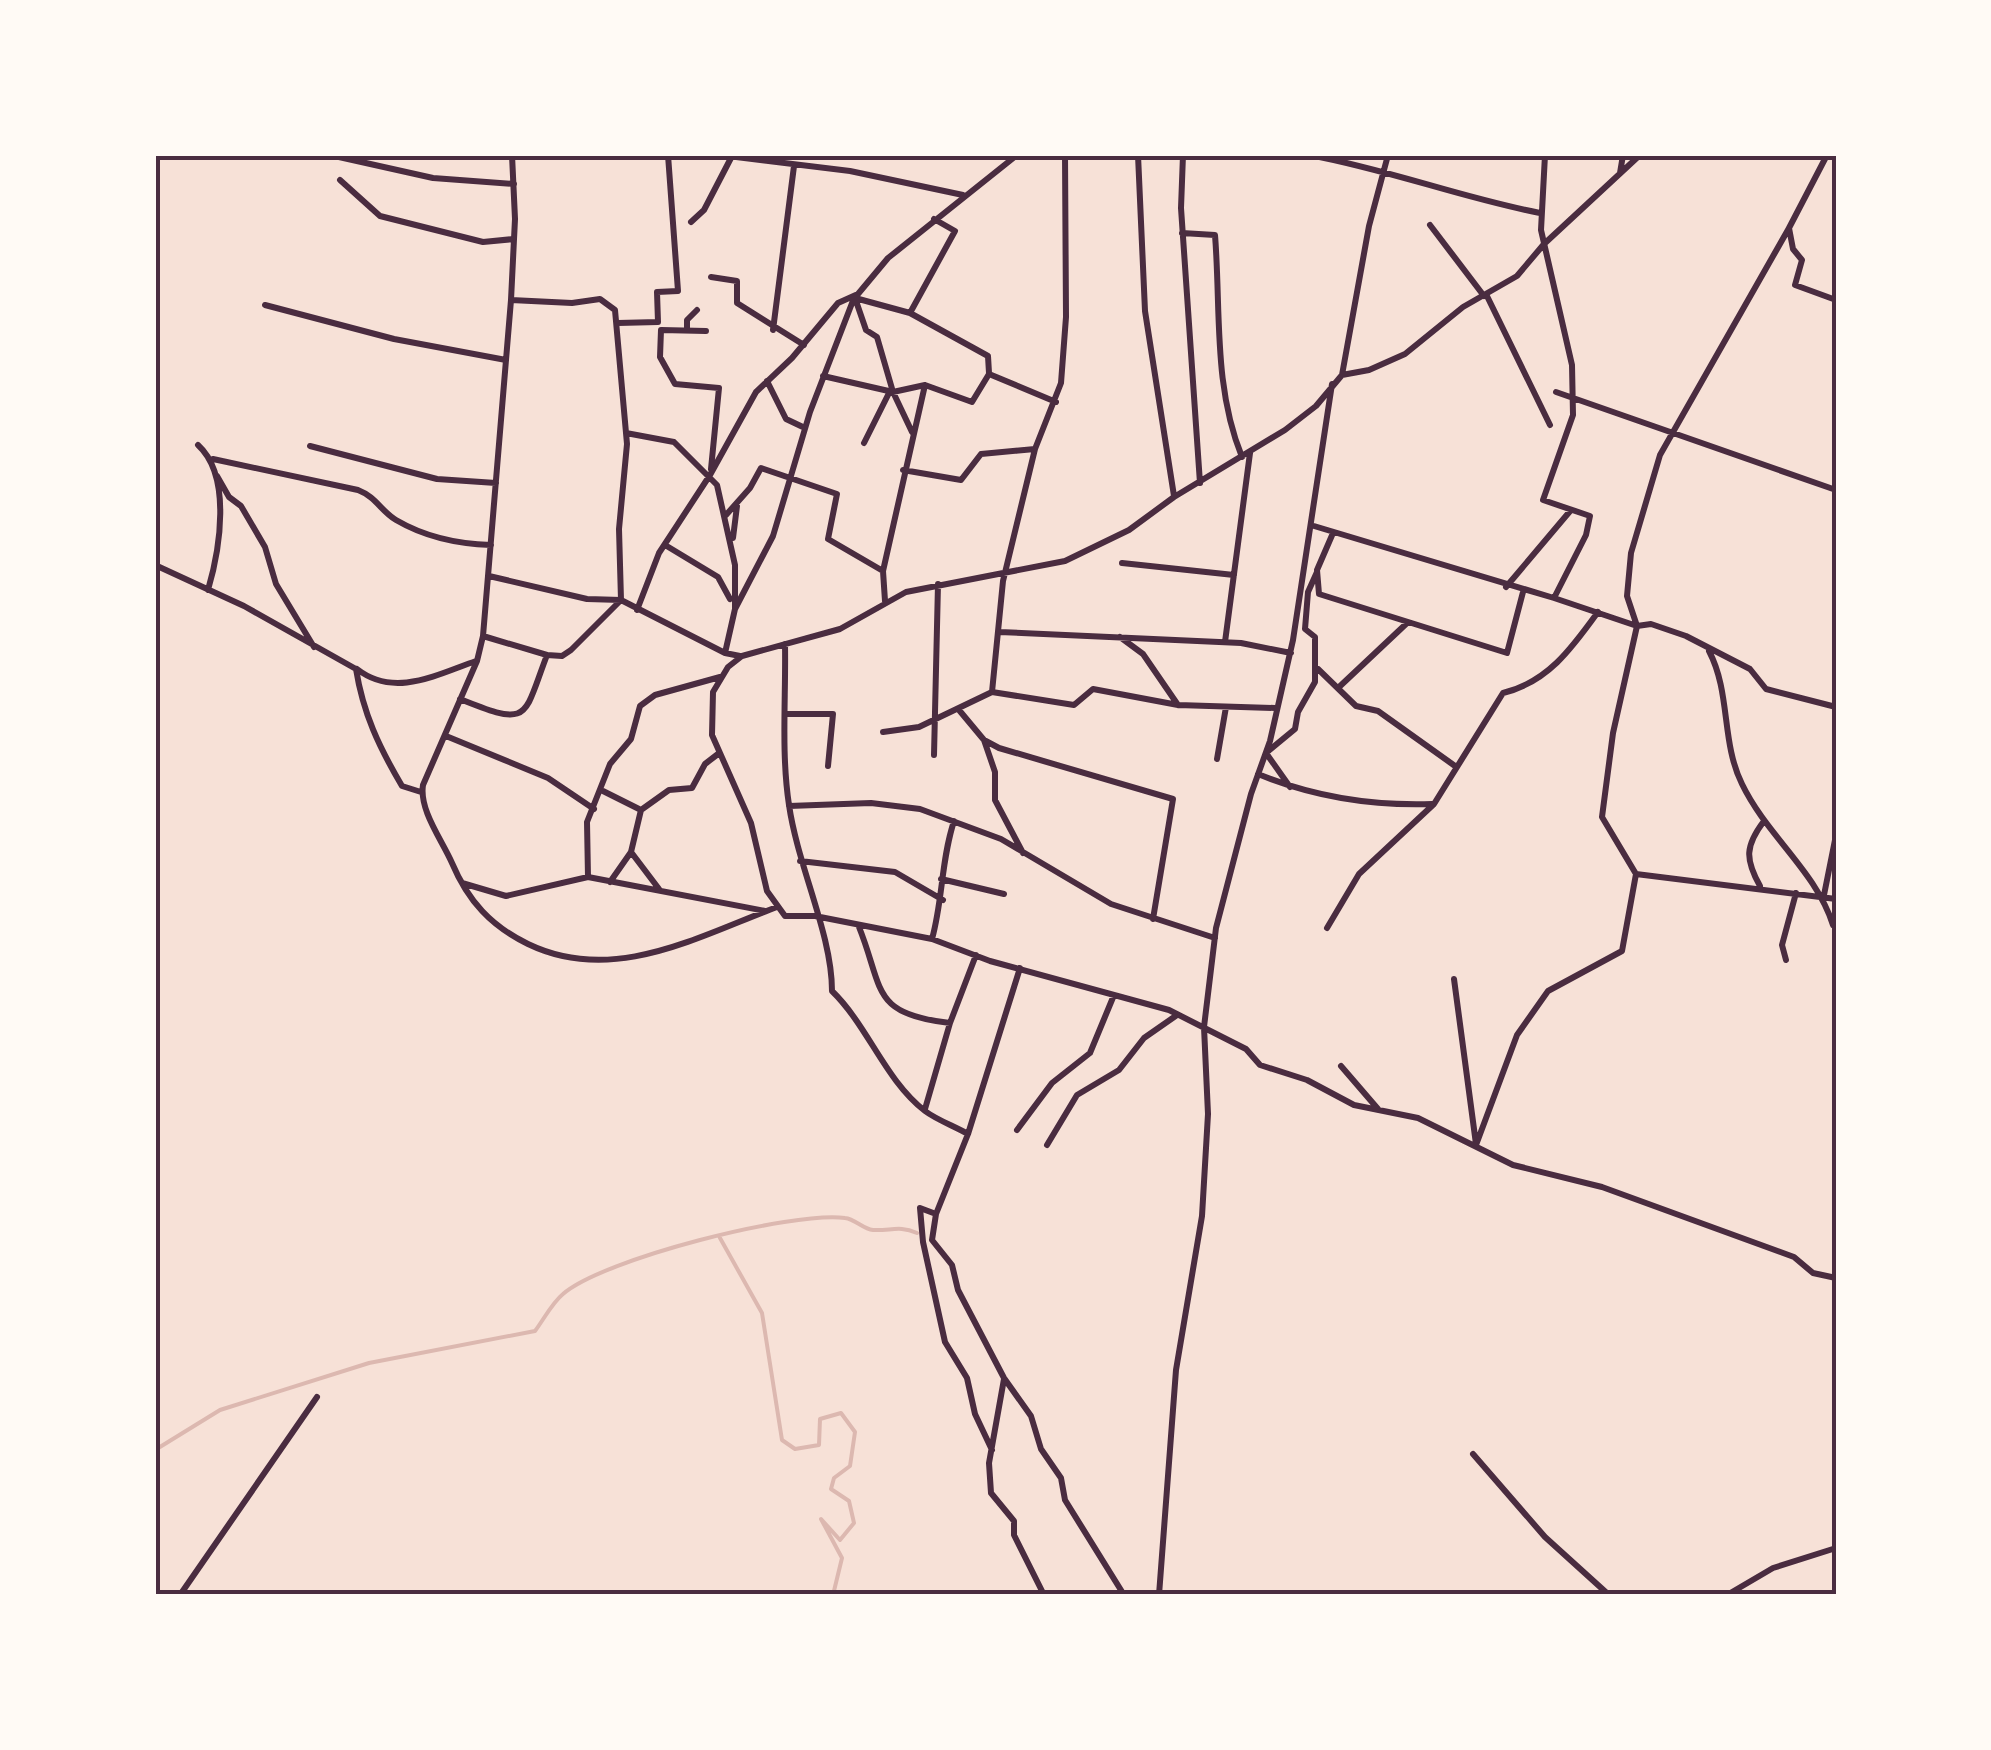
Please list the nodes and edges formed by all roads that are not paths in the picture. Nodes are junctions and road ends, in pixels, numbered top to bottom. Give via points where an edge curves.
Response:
1 (330, 155) edge
2 (512, 155) edge
3 (668, 155) edge
4 (720, 155) edge
5 (1017, 155) edge
6 (1065, 155) edge
7 (1138, 155) edge
8 (1182, 155) edge
9 (1308, 155) edge
10 (1388, 155) edge
11 (1545, 155) edge
12 (1623, 155) edge
13 (1640, 155) edge
14 (1827, 155) edge
15 (732, 156) edge
16 (794, 166) junction
17 (1384, 172) junction
18 (1620, 173) junction
19 (340, 180) dead end
20 (514, 184) junction
21 (964, 195) junction
22 (1540, 213) junction
23 (934, 219) junction
24 (691, 222) dead end
25 (1430, 226) dead end
26 (1789, 228) junction
27 (1182, 233) junction
28 (514, 239) junction
29 (1544, 244) junction
30 (711, 277) dead end
31 (1485, 295) junction
32 (854, 297) junction
33 (511, 300) junction
34 (1836, 300) edge
35 (265, 305) dead end
36 (697, 310) dead end
37 (910, 314) junction
38 (618, 323) junction
39 (659, 326) junction
40 (687, 330) junction
41 (773, 330) junction
42 (706, 331) dead end
43 (804, 345) junction
44 (506, 360) junction
45 (989, 374) junction
46 (1342, 375) junction
47 (824, 376) junction
48 (767, 381) junction
49 (1332, 384) junction
50 (924, 385) junction
51 (892, 392) junction
52 (1556, 392) dead end
53 (1056, 402) junction
54 (1550, 425) dead end
55 (806, 428) junction
56 (1674, 431) junction
57 (626, 433) junction
58 (912, 434) junction
59 (864, 443) dead end
60 (198, 445) dead end
61 (310, 446) dead end
62 (1035, 450) junction
63 (1250, 452) junction
64 (1242, 457) junction
65 (213, 459) junction
66 (904, 470) junction
67 (710, 475) junction
68 (217, 476) junction
69 (793, 476) junction
70 (1200, 482) junction
71 (496, 483) junction
72 (1836, 490) edge
73 (1174, 497) junction
74 (737, 505) junction
75 (1571, 510) junction
76 (726, 515) junction
77 (1314, 526) junction
78 (1333, 533) junction
79 (665, 544) junction
80 (732, 544) junction
81 (490, 545) junction
82 (1122, 562) dead end
83 (155, 565) edge
84 (1007, 570) junction
85 (1318, 570) junction
86 (883, 571) junction
87 (1234, 575) junction
88 (489, 576) junction
89 (938, 584) junction
90 (1506, 587) junction
91 (208, 590) junction
92 (1523, 592) junction
93 (1554, 598) junction
94 (621, 600) junction
95 (885, 602) junction
96 (636, 610) junction
97 (735, 610) junction
98 (1598, 612) junction
99 (1406, 624) junction
100 (1637, 626) junction
101 (998, 632) junction
102 (483, 636) junction
103 (1119, 636) junction
104 (1226, 642) junction
105 (785, 644) junction
106 (315, 648) junction
107 (1708, 650) junction
108 (725, 653) junction
109 (1290, 653) junction
110 (547, 655) junction
111 (742, 656) junction
112 (477, 661) junction
113 (1317, 668) junction
114 (356, 669) junction
115 (722, 677) junction
116 (1338, 688) junction
117 (992, 692) junction
118 (460, 699) junction
119 (1178, 705) junction
120 (1226, 706) junction
121 (1836, 706) edge
122 (1275, 708) junction
123 (959, 710) junction
124 (787, 714) junction
125 (935, 720) junction
126 (883, 732) dead end
127 (446, 736) junction
128 (984, 740) junction
129 (1266, 753) junction
130 (718, 754) junction
131 (934, 754) dead end
132 (1216, 759) dead end
133 (828, 766) dead end
134 (1455, 766) junction
135 (1258, 774) junction
136 (1290, 787) junction
137 (603, 791) junction
138 (422, 792) junction
139 (1434, 804) junction
140 (789, 806) junction
141 (594, 809) junction
142 (641, 810) junction
143 (954, 821) junction
144 (1764, 821) junction
145 (1836, 835) edge
146 (631, 852) junction
147 (1023, 854) junction
148 (800, 861) junction
149 (1636, 874) junction
150 (588, 878) junction
151 (941, 879) junction
152 (460, 882) junction
153 (610, 882) junction
154 (1760, 886) junction
155 (659, 889) junction
156 (1796, 893) junction
157 (1004, 894) dead end
158 (1824, 896) junction
159 (1836, 899) edge
160 (943, 900) junction
161 (777, 907) junction
162 (767, 911) junction
163 (815, 916) junction
164 (1153, 919) junction
165 (858, 926) junction
166 (1833, 926) dead end
167 (1327, 928) dead end
168 (1215, 938) junction
169 (932, 940) junction
170 (976, 955) junction
171 (1786, 960) dead end
172 (1020, 968) junction
173 (1454, 979) dead end
174 (1114, 995) junction
175 (1178, 1014) junction
176 (950, 1024) junction
177 (1204, 1027) junction
178 (1341, 1066) dead end
179 (1378, 1110) junction
180 (925, 1111) junction
181 (1017, 1130) dead end
182 (968, 1134) junction
183 (1047, 1145) dead end
184 (1476, 1145) junction
185 (936, 1214) junction
186 (1836, 1278) edge
187 (1004, 1378) junction
188 (317, 1397) dead end
189 (992, 1450) junction
190 (1474, 1454) dead end
191 (1836, 1548) edge
192 (180, 1595) edge
193 (1044, 1595) edge
194 (1124, 1595) edge
195 (1158, 1595) edge
196 (1609, 1595) edge
197 (1728, 1595) edge

1 - 20 street via 433,178
2 - 20 street
3 - 39 street via 678,291 657,292
4 - 15 street
5 - 21 street
6 - 53 street via 1066,316
7 - 73 street via 1145,310
8 - 27 street
9 - 17 street
10 - 17 street
11 - 22 street
12 - 18 street
13 - 18 street
14 - 26 street
15 - 16 street
15 - 24 street
16 - 21 street
16 - 41 street
17 - 22 street
17 - 46 street
18 - 29 street
19 - 28 street via 380,216 483,242
20 - 28 street
21 - 23 street
22 - 29 street
23 - 32 street
23 - 37 street via 955,231
25 - 31 street
26 - 34 street via 1802,260 1795,285
26 - 56 street
27 - 64 street via 1215,235 1227,421
27 - 70 street
28 - 33 street
29 - 31 street via 1518,276
29 - 75 street via 1572,366 1572,415 1543,500
30 - 41 street via 737,281 737,304
31 - 46 street via 1405,354
31 - 54 street
32 - 37 street
32 - 43 street via 838,302
32 - 47 street
32 - 51 street via 866,330 876,338
33 - 38 street via 600,298
33 - 44 street
35 - 44 street
36 - 40 street
37 - 45 street via 988,356
38 - 39 street
38 - 57 street
39 - 40 street
39 - 67 street via 660,356 674,384 719,388
40 - 42 street
41 - 43 street
43 - 48 street
44 - 71 street
45 - 50 street via 972,402
45 - 53 street
46 - 49 street
47 - 51 street
47 - 55 street
48 - 55 street via 786,419
48 - 67 street
49 - 63 street via 1316,406
49 - 77 street
50 - 51 street
50 - 58 street
51 - 58 street
51 - 59 street
52 - 56 street
53 - 62 street
55 - 69 street
56 - 72 street
56 - 100 street via 1631,553 1627,596
57 - 67 street via 674,442
57 - 94 street
58 - 66 street
60 - 65 street
61 - 71 street via 437,478
62 - 66 street via 981,454 961,480
62 - 84 street
63 - 64 street
63 - 87 street
64 - 70 street
65 - 68 street
65 - 81 street via 358,490 374,496 393,519 460,544
66 - 86 street
67 - 76 street
67 - 79 street
68 - 91 street via 218,555
68 - 106 street via 265,547 276,584
69 - 74 street via 761,468
69 - 86 street via 837,494 828,539
69 - 97 street via 773,536
70 - 73 street
71 - 81 street
73 - 84 street via 1129,530 1066,560
74 - 76 street
74 - 80 street
75 - 90 street
75 - 93 street via 1590,516
76 - 80 street
77 - 78 street
77 - 109 street
78 - 85 street
78 - 90 street
79 - 96 street
79 - 97 street via 718,577
80 - 97 street
81 - 88 street
82 - 87 street
83 - 91 street
84 - 89 street
84 - 101 street
85 - 99 street via 1320,594 1328,600
85 - 113 street via 1308,592 1305,629 1315,637
86 - 95 street
87 - 104 street
88 - 94 street via 532,589
88 - 102 street
89 - 95 street
89 - 125 street
90 - 92 street
91 - 106 street
92 - 93 street
92 - 99 street via 1507,653
93 - 98 street
94 - 96 street
94 - 110 street via 564,655
95 - 105 street via 840,629
96 - 108 street
97 - 108 street
98 - 100 street
98 - 134 street via 1560,661 1530,686 1503,692
99 - 116 street
100 - 107 street via 1651,624
100 - 149 street via 1602,818
101 - 103 street
101 - 117 street
102 - 110 street
102 - 112 street
103 - 104 street
103 - 119 street via 1144,654
104 - 109 street
105 - 111 street
105 - 124 street
106 - 114 street
107 - 121 street via 1750,669 1766,689
107 - 144 street via 1725,698 1734,765
108 - 111 street
109 - 122 street
110 - 118 street via 531,703 521,713 500,716
111 - 115 street
112 - 114 street via 406,684 372,681
112 - 118 street
113 - 116 street
113 - 129 street via 1295,729
114 - 138 street via 362,711 387,761 402,786
115 - 130 street via 711,707
115 - 137 street via 644,701
116 - 134 street
117 - 119 street via 1074,706 1093,689
117 - 123 street
118 - 127 street
119 - 120 street
120 - 122 street
120 - 132 street
122 - 129 street
123 - 125 street
123 - 128 street
124 - 133 street via 833,714
124 - 140 street
125 - 126 street
125 - 131 street
127 - 138 street
127 - 141 street via 548,778
128 - 147 street via 995,772 995,800
128 - 164 street via 1173,800
129 - 135 street
129 - 136 street
130 - 142 street via 692,788 669,790
130 - 161 street via 744,802
134 - 139 street
135 - 136 street
135 - 168 street
136 - 139 street via 1362,804
137 - 141 street
137 - 142 street
138 - 152 street
139 - 167 street via 1359,874
140 - 143 street via 898,805
140 - 148 street
141 - 150 street via 586,826
142 - 146 street
143 - 147 street
143 - 151 street
144 - 154 street via 1748,842 1748,864
144 - 158 street
145 - 158 street
146 - 153 street
146 - 155 street
147 - 164 street via 1111,904
148 - 160 street via 894,872
148 - 163 street
149 - 154 street
149 - 184 street via 1622,951 1548,991 1517,1036
150 - 152 street via 506,896
150 - 153 street
151 - 157 street
151 - 160 street
152 - 162 street via 482,914 515,938 550,954 588,960 646,955
153 - 155 street
154 - 156 street
155 - 162 street
156 - 158 street
156 - 171 street via 1782,945
158 - 159 street
158 - 166 street
160 - 169 street
161 - 162 street
161 - 163 street via 786,916
163 - 165 street
163 - 180 street via 834,964 832,990 894,1080
164 - 168 street
165 - 169 street
165 - 176 street via 878,990 894,1008 916,1020
168 - 177 street
169 - 170 street
170 - 172 street
170 - 176 street
172 - 174 street
172 - 182 street
173 - 184 street
174 - 175 street
174 - 181 street via 1090,1052 1052,1083
175 - 177 street
175 - 183 street via 1144,1038 1119,1070 1077,1095
176 - 180 street
177 - 179 street via 1246,1049 1260,1065
177 - 195 street via 1202,1216 1176,1370
178 - 179 street
179 - 184 street via 1418,1118
180 - 182 street
182 - 185 street
184 - 186 street via 1514,1165 1602,1186 1722,1229 1800,1260 1813,1274
185 - 187 street via 932,1240 952,1265 958,1290
185 - 189 street via 920,1208 939,1318
187 - 189 street
187 - 194 street via 1062,1478 1065,1500
188 - 192 street
189 - 193 street via 991,1492 1014,1522
190 - 196 street via 1545,1537
191 - 197 street via 1773,1568

